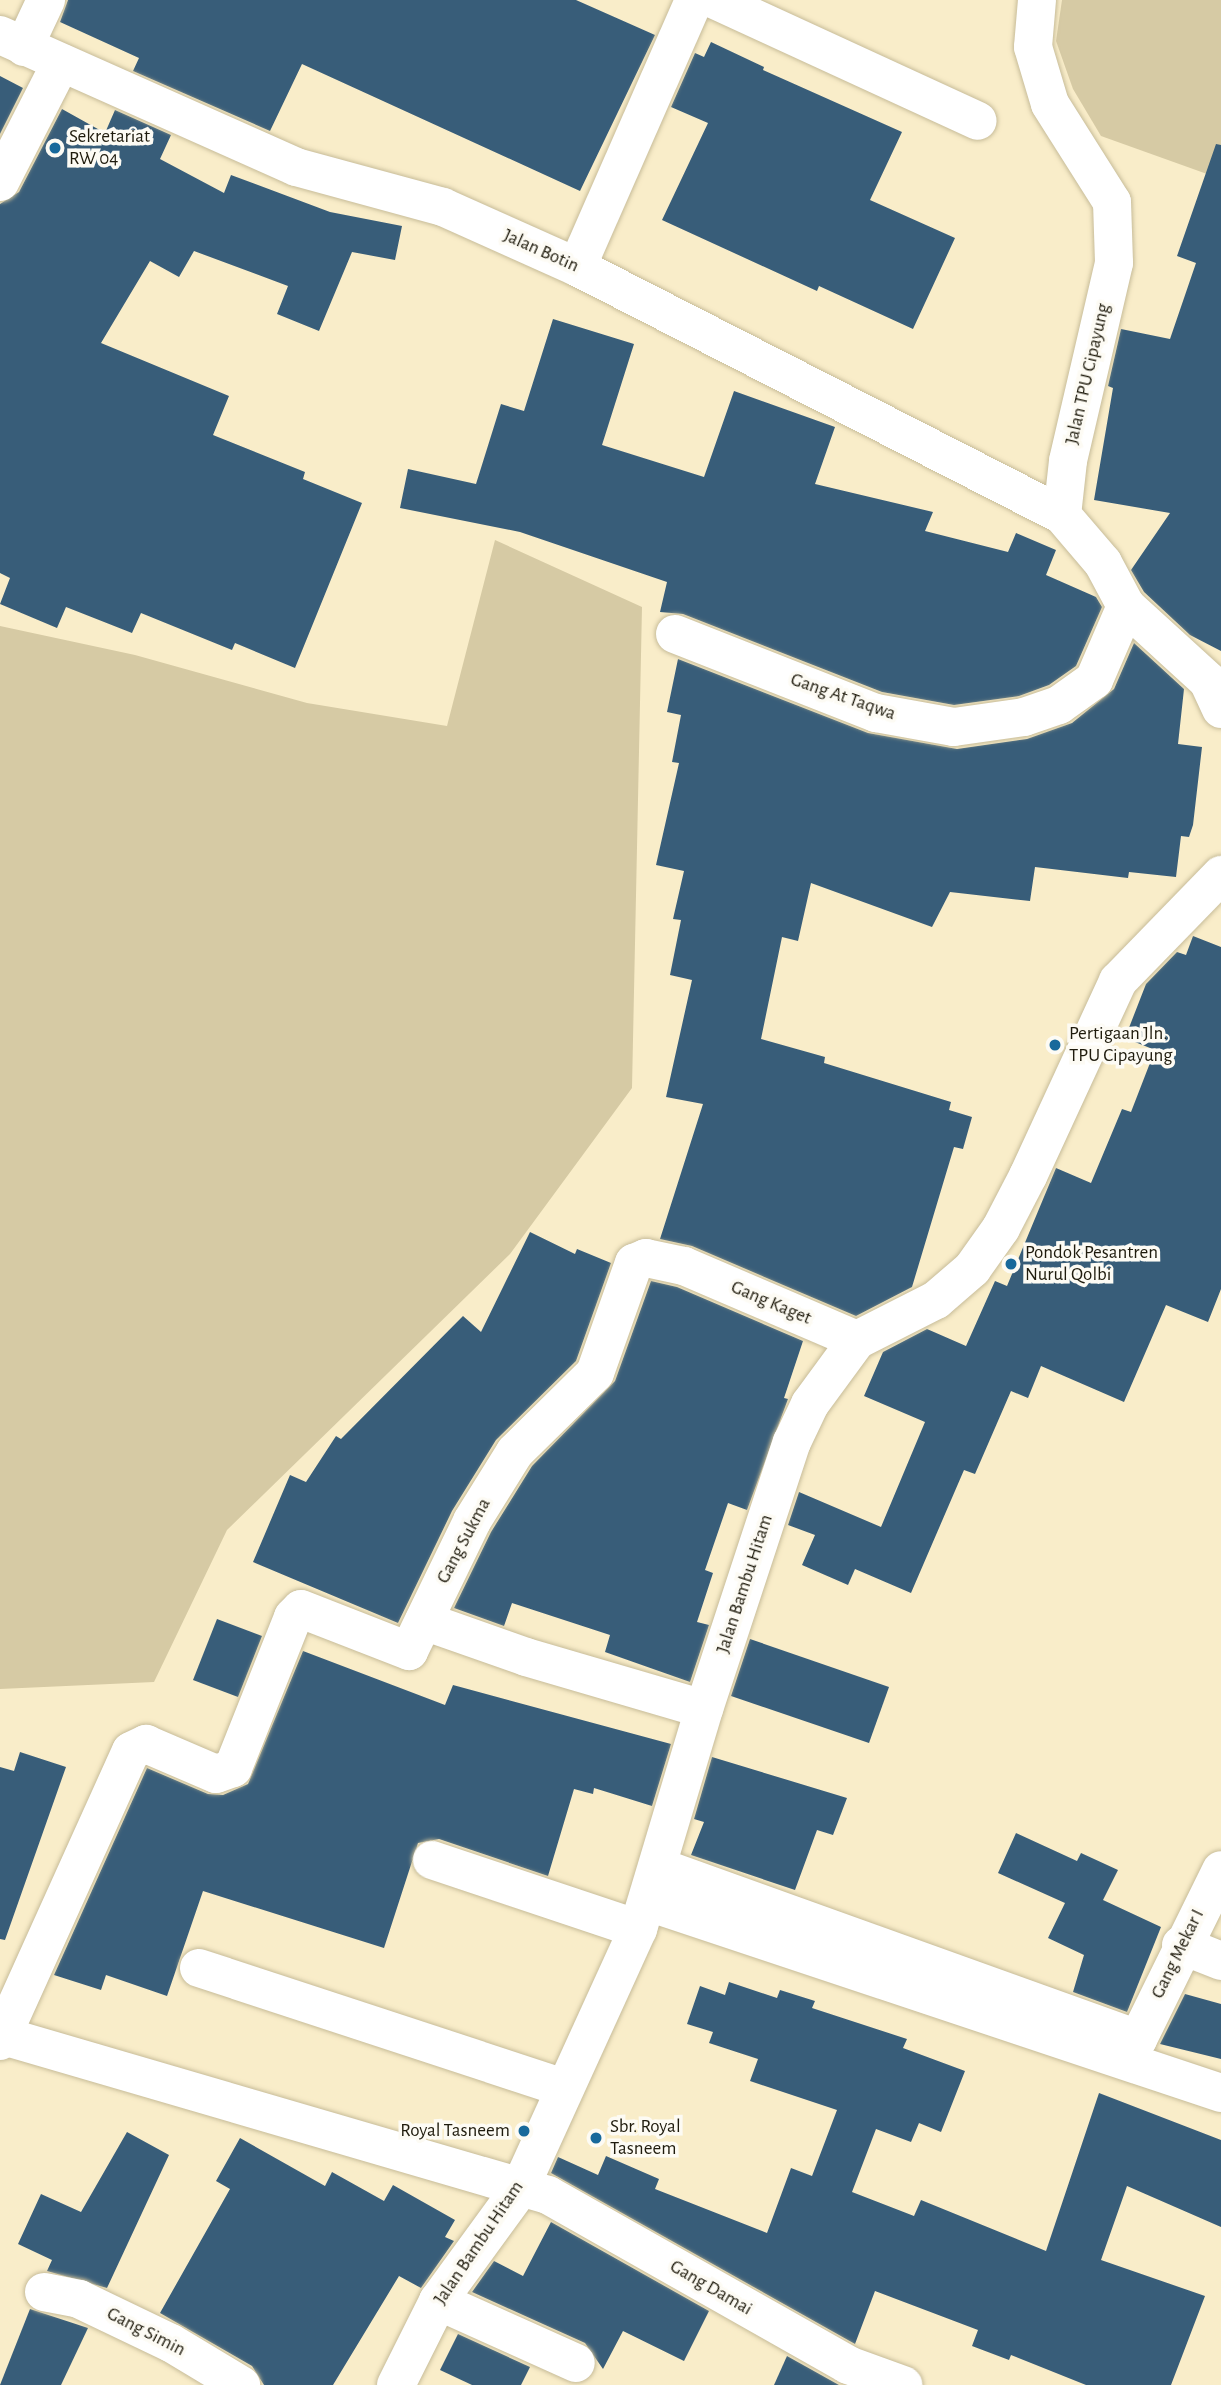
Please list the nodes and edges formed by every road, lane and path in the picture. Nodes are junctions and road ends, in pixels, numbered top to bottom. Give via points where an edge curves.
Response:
1 (46, 0) edge
2 (694, 0) edge
3 (715, 0) edge
4 (1037, 0) edge
5 (12, 41) edge
6 (61, 63) junction
7 (978, 121) dead end
8 (0, 181) edge
9 (577, 267) junction
10 (1062, 515) junction
11 (1126, 606) junction
12 (675, 634) dead end
13 (1221, 709) edge
14 (1221, 875) edge
15 (684, 1266) joint
16 (857, 1340) junction
17 (424, 1621) junction
18 (704, 1709) junction
19 (432, 1860) dead end
20 (1221, 1870) edge
21 (648, 1899) junction
22 (1181, 1945) junction
23 (1221, 1961) edge
24 (198, 1968) dead end
25 (1, 2037) edge
26 (565, 2088) junction
27 (1221, 2093) edge
28 (519, 2190) junction
29 (44, 2292) dead end
30 (438, 2301) junction
31 (576, 2363) dead end
32 (241, 2385) edge
33 (396, 2385) edge
34 (903, 2385) edge

1 - 5 street
2 - 9 street
3 - 7 street
4 - 10 street, Jalan TPU Cipayung via 1033,47 1050,104 1112,202 1114,263 1068,461
5 - 6 street, Jalan Botin
6 - 8 street
6 - 9 street, Jalan Botin via 296,167 443,207
9 - 10 street, Jalan Botin
10 - 11 street via 1103,563
11 - 12 street, Gang At Taqwa via 1094,680 1059,705 1024,717 954,727 876,713
11 - 13 street via 1209,681
14 - 16 street, Jalan Bambu Hitam via 1118,981 1028,1176 1001,1228 972,1269 936,1300
15 - 16 street, Gang Kaget
15 - 17 street, Gang Sukma via 646,1258 634,1263 595,1373 515,1452 472,1521
16 - 18 street, Jalan Bambu Hitam via 832,1369 792,1442
17 - 18 street via 526,1657
17 - 25 street, Gang Sukma via 409,1651 401,1651 301,1609 293,1617 233,1768 216,1774 146,1744 131,1751
18 - 21 street, Jalan Bambu Hitam
19 - 21 street
20 - 22 street, Gang Mekar I
21 - 22 street, Gang Mekar I via 1138,2039
21 - 26 street, Jalan Bambu Hitam
21 - 27 street
22 - 23 street
24 - 26 street
25 - 28 street, Gang Damai
26 - 28 street, Jalan Bambu Hitam
28 - 30 street, Jalan Bambu Hitam
28 - 34 street, Gang Damai via 548,2195 848,2365
29 - 32 street, Gang Simin via 79,2299 172,2343
30 - 31 street
30 - 33 street, Jalan Bambu Hitam

